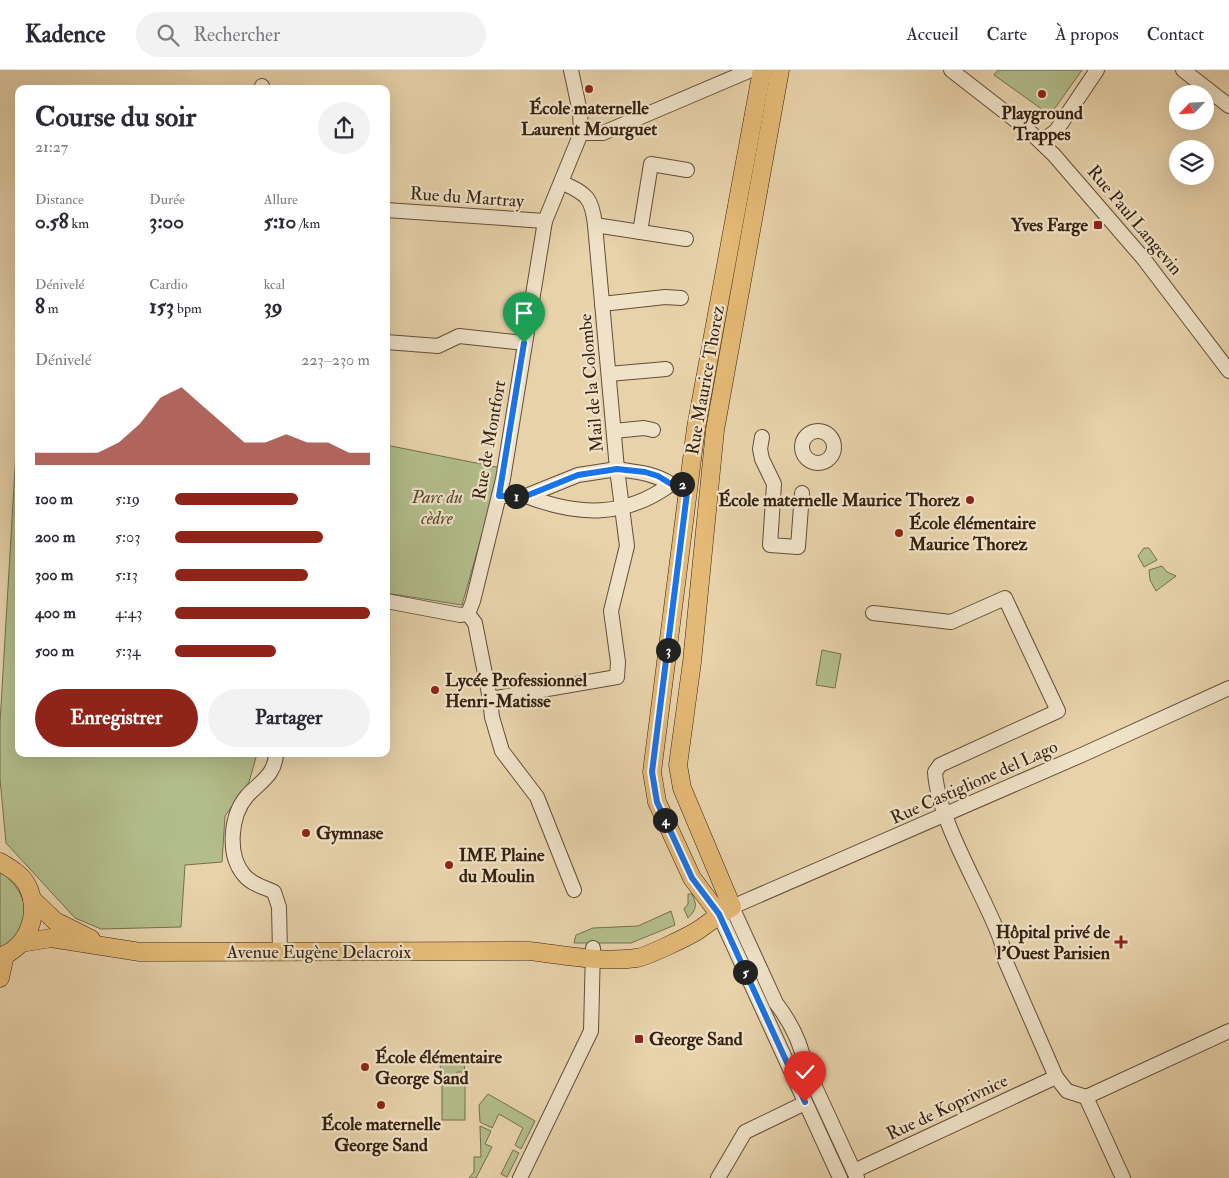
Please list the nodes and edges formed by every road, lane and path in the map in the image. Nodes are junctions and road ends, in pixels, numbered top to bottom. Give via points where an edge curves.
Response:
1 (571, 70) edge
2 (765, 70) edge
3 (951, 70) edge
4 (1097, 70) edge
5 (1183, 70) edge
6 (1229, 106) edge
7 (581, 133) junction
8 (1042, 142) junction
9 (687, 170) dead end
10 (563, 183) junction
11 (390, 210) edge
12 (545, 222) junction
13 (595, 225) junction
14 (640, 232) junction
15 (686, 239) dead end
16 (681, 298) dead end
17 (602, 304) junction
18 (390, 342) edge
19 (524, 343) junction
20 (666, 369) dead end
21 (1229, 371) edge
22 (608, 374) junction
23 (653, 430) dead end
24 (614, 431) junction
25 (762, 436) dead end
26 (617, 469) junction
27 (679, 485) junction
28 (802, 493) dead end
29 (499, 496) junction
30 (526, 496) junction
31 (622, 507) junction
32 (390, 602) edge
33 (873, 613) dead end
34 (468, 614) junction
35 (1229, 688) edge
36 (490, 699) junction
37 (276, 757) edge
38 (946, 814) junction
39 (0, 861) edge
40 (574, 890) dead end
41 (32, 899) junction
42 (720, 914) junction
43 (21, 943) junction
44 (109, 948) junction
45 (280, 952) junction
46 (593, 953) junction
47 (3, 956) edge
48 (0, 978) edge
49 (1229, 1031) edge
50 (1056, 1077) junction
51 (1086, 1097) junction
52 (805, 1102) junction
53 (855, 1174) edge
54 (520, 1178) edge
55 (718, 1178) edge
56 (840, 1178) edge
57 (1123, 1178) edge

1 - 7 street, Rue de Montfort
2 - 7 street via 603,133
2 - 27 main road, Rue Maurice Thorez via 696,428
2 - 42 main road, Rue Maurice Thorez via 715,430 692,662 678,765
3 - 8 street, Rue Paul Langevin
4 - 8 street via 1056,131
5 - 6 street
7 - 10 street, Rue de Montfort
8 - 21 street, Rue Paul Langevin via 1143,258
9 - 14 street via 651,164
10 - 12 street, Rue de Montfort
10 - 13 street, Mail de la Colombe via 579,190 590,200
11 - 12 street, Rue du Martray
12 - 19 street, Rue de Montfort
13 - 14 street
13 - 17 street, Mail de la Colombe
14 - 15 street
16 - 17 street
17 - 22 street, Mail de la Colombe
18 - 19 street via 438,346 458,336
19 - 29 street, Rue de Montfort
20 - 22 street
22 - 24 street, Mail de la Colombe
23 - 24 street
24 - 26 street, Mail de la Colombe
25 - 28 street via 762,459 774,484 770,545 798,547
26 - 27 street via 645,472
26 - 30 street via 578,475
26 - 31 street, Mail de la Colombe
27 - 31 street
27 - 42 main road, Rue Maurice Thorez via 652,772 657,802 688,870
29 - 30 street
29 - 34 street, Rue de Montfort
30 - 31 street via 572,510
31 - 36 street, Mail de la Colombe via 627,546 611,611 617,677
32 - 34 street
33 - 38 street via 951,622 1005,598 1058,710 940,765 935,772 936,785
34 - 36 street via 475,623
35 - 38 street, Rue Castiglione del Lago
36 - 40 street via 502,751 537,797
37 - 45 street via 269,775 248,796 236,817 233,831 234,857 240,869 250,881 274,892 279,907
38 - 42 street, Rue Castiglione del Lago
38 - 50 street
39 - 41 main road via 16,872
41 - 43 main road via 30,928
41 - 44 main road, Avenue Eugène Delacroix via 55,921
42 - 46 main road, Avenue Eugène Delacroix via 698,930 639,958
42 - 52 street
42 - 53 street via 786,1016 805,1066
43 - 44 main road, Avenue Eugène Delacroix via 51,938
43 - 47 main road
44 - 45 main road, Avenue Eugène Delacroix via 140,952
45 - 46 main road, Avenue Eugène Delacroix via 529,951 568,957
46 - 54 street via 591,1031
47 - 48 main road
49 - 51 street
50 - 51 street via 1067,1091
50 - 53 street, Rue de Koprivnice
51 - 57 street
52 - 55 street via 745,1132
52 - 56 street

